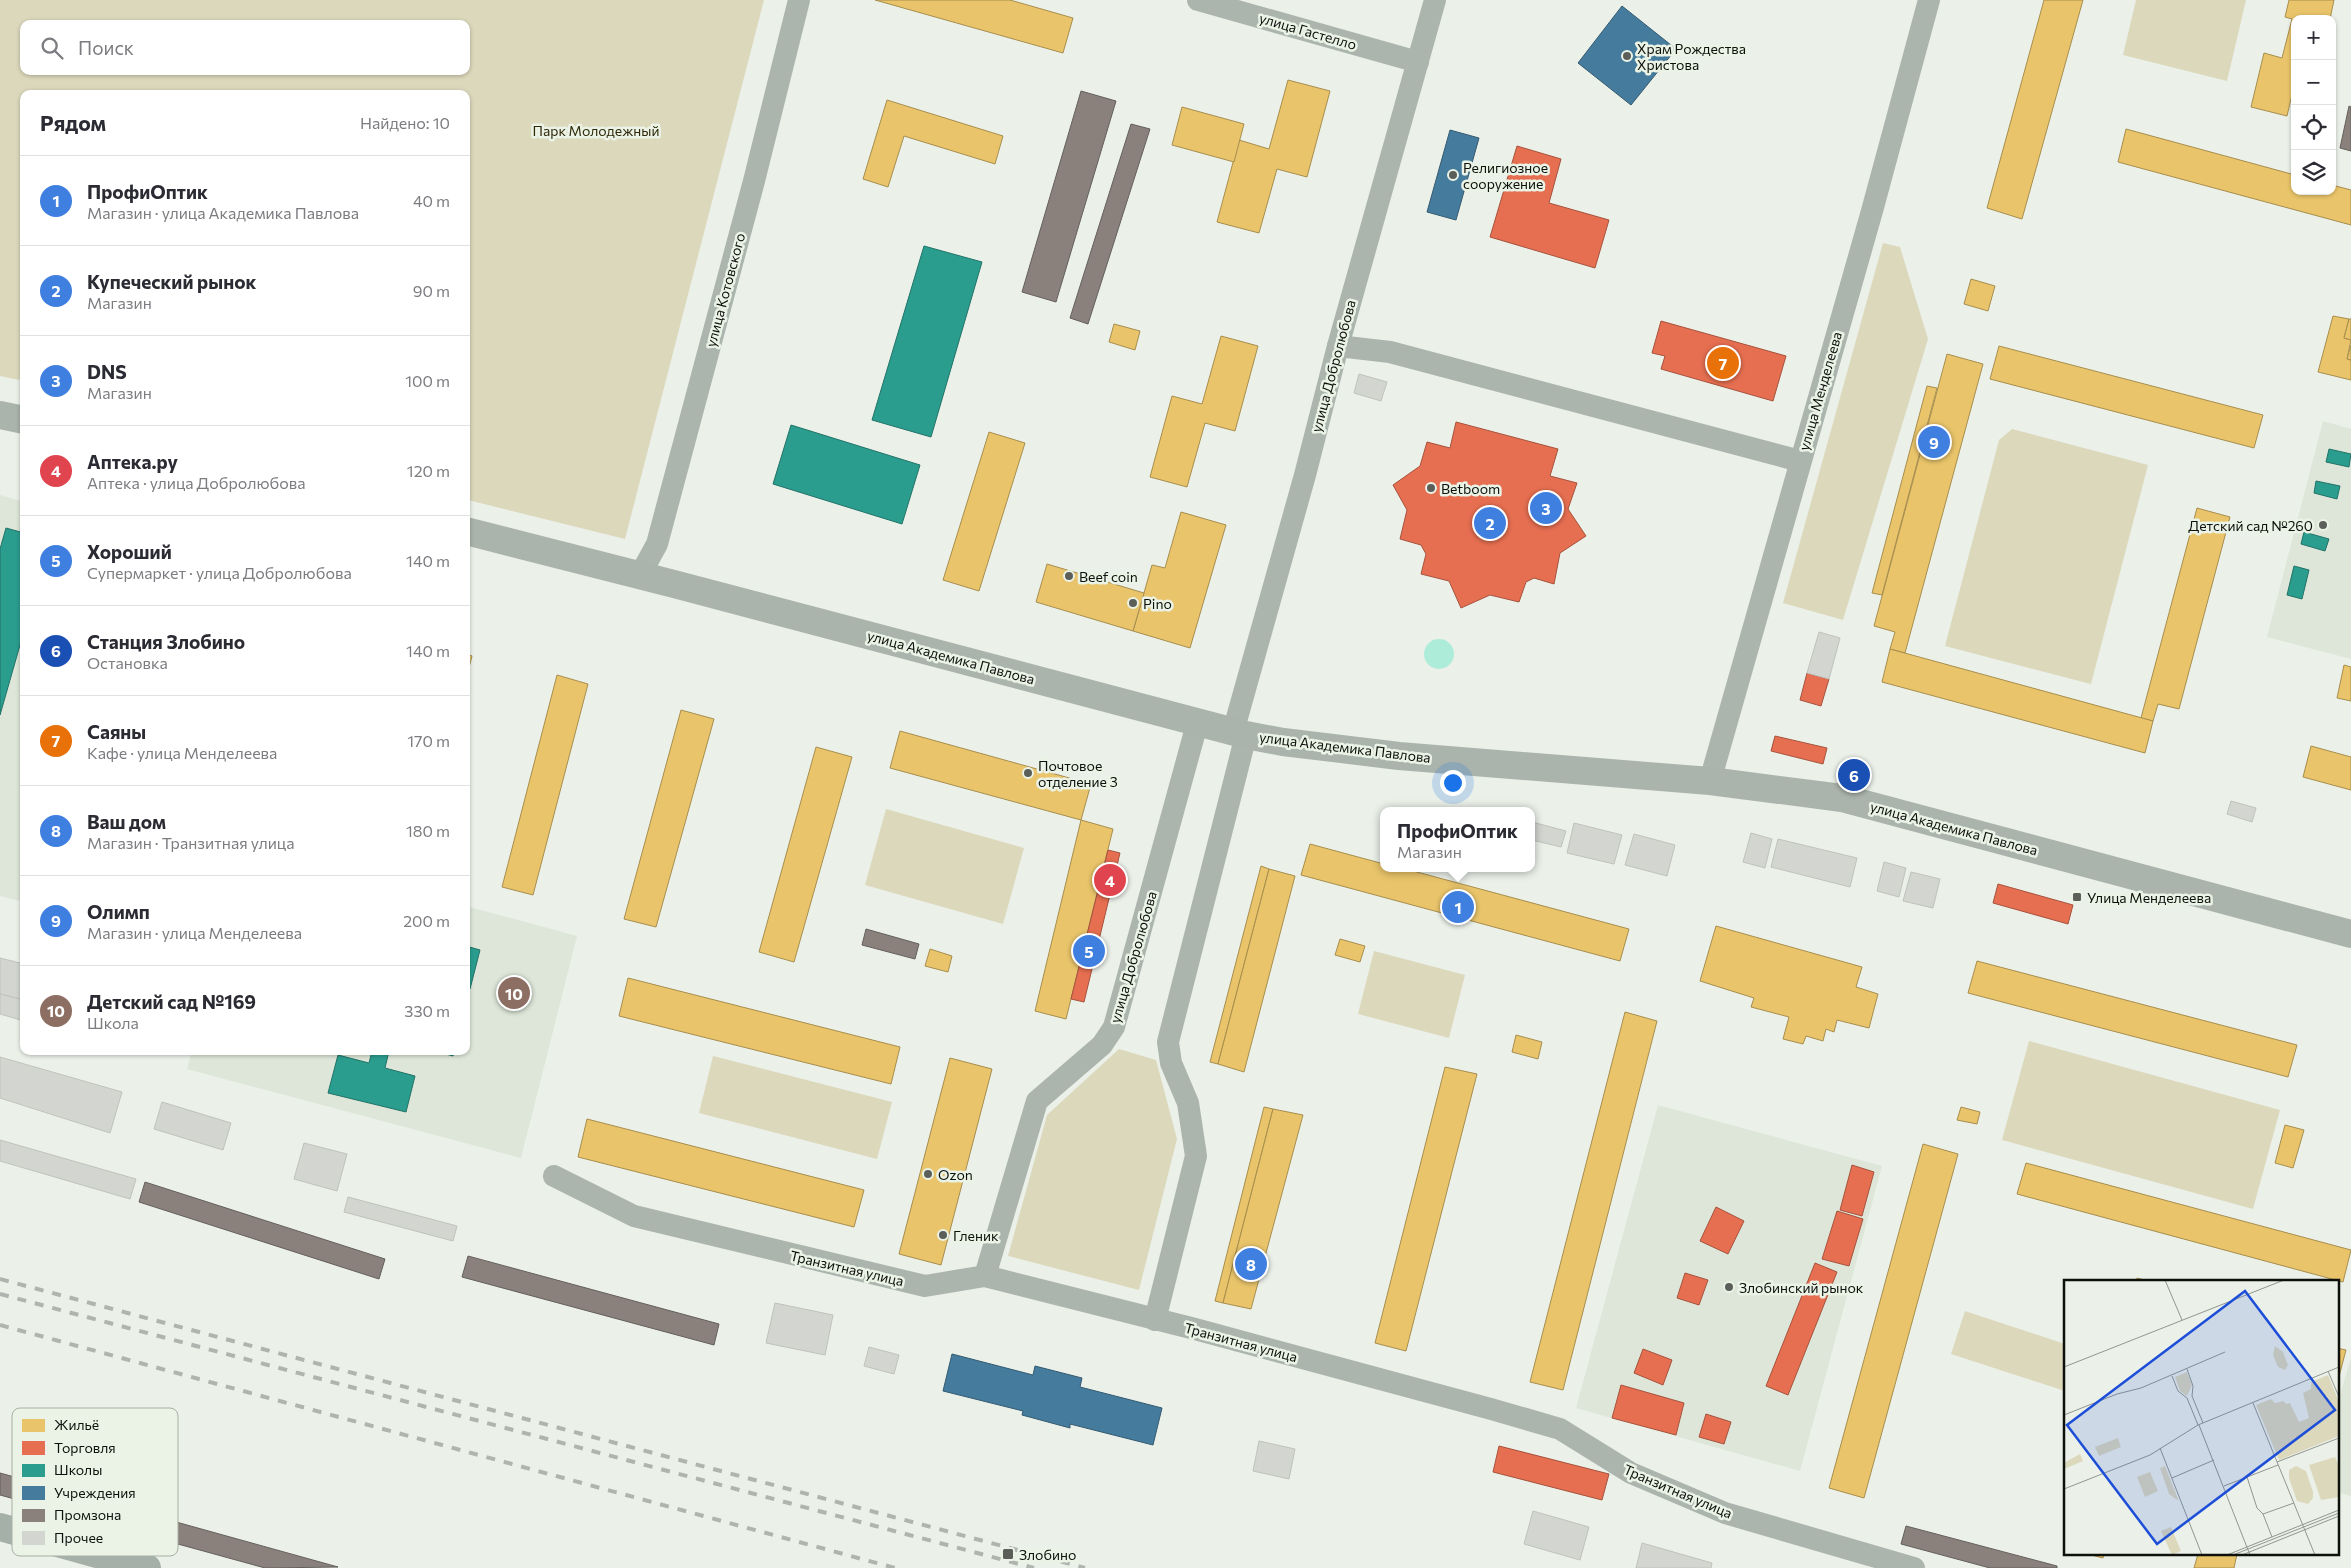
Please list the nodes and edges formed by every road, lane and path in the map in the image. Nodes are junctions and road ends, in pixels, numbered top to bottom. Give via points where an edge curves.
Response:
1 (799, 0) edge
2 (1198, 0) edge
3 (1436, 0) edge
4 (1929, 0) edge
5 (1418, 62) junction
6 (1338, 346) junction
7 (0, 414) edge
8 (20, 419) edge
9 (1800, 461) junction
10 (470, 532) edge
11 (640, 575) junction
12 (1197, 724) junction
13 (1240, 734) junction
14 (1710, 781) junction
15 (2351, 934) edge
16 (554, 1176) dead end
17 (986, 1276) junction
18 (1155, 1320) junction
19 (104, 1556) edge
20 (147, 1568) edge
21 (1914, 1568) edge

1 - 11 street, улица Котовского via 657,544
2 - 5 street, улица Гастелло
3 - 5 street, улица Добролюбова
4 - 9 street, улица Менделеева
5 - 6 street, улица Добролюбова
6 - 9 street via 1390,352
6 - 13 street, улица Добролюбова
7 - 8 main road
9 - 14 street, улица Менделеева
10 - 11 main road, улица Академика Павлова
11 - 12 main road, улица Академика Павлова
12 - 13 main road, улица Академика Павлова
12 - 17 street, улица Добролюбова via 1114,1027 1102,1045 1037,1101
13 - 14 main road, улица Академика Павлова via 1399,756
13 - 18 street, улица Добролюбова via 1168,1042 1171,1063 1188,1103 1196,1156
14 - 15 main road, улица Академика Павлова via 1842,798
16 - 17 street, Транзитная улица via 634,1216 870,1274 925,1286
17 - 18 street, Транзитная улица
18 - 21 street, Транзитная улица via 1560,1429 1631,1473 1726,1514
19 - 20 highway

